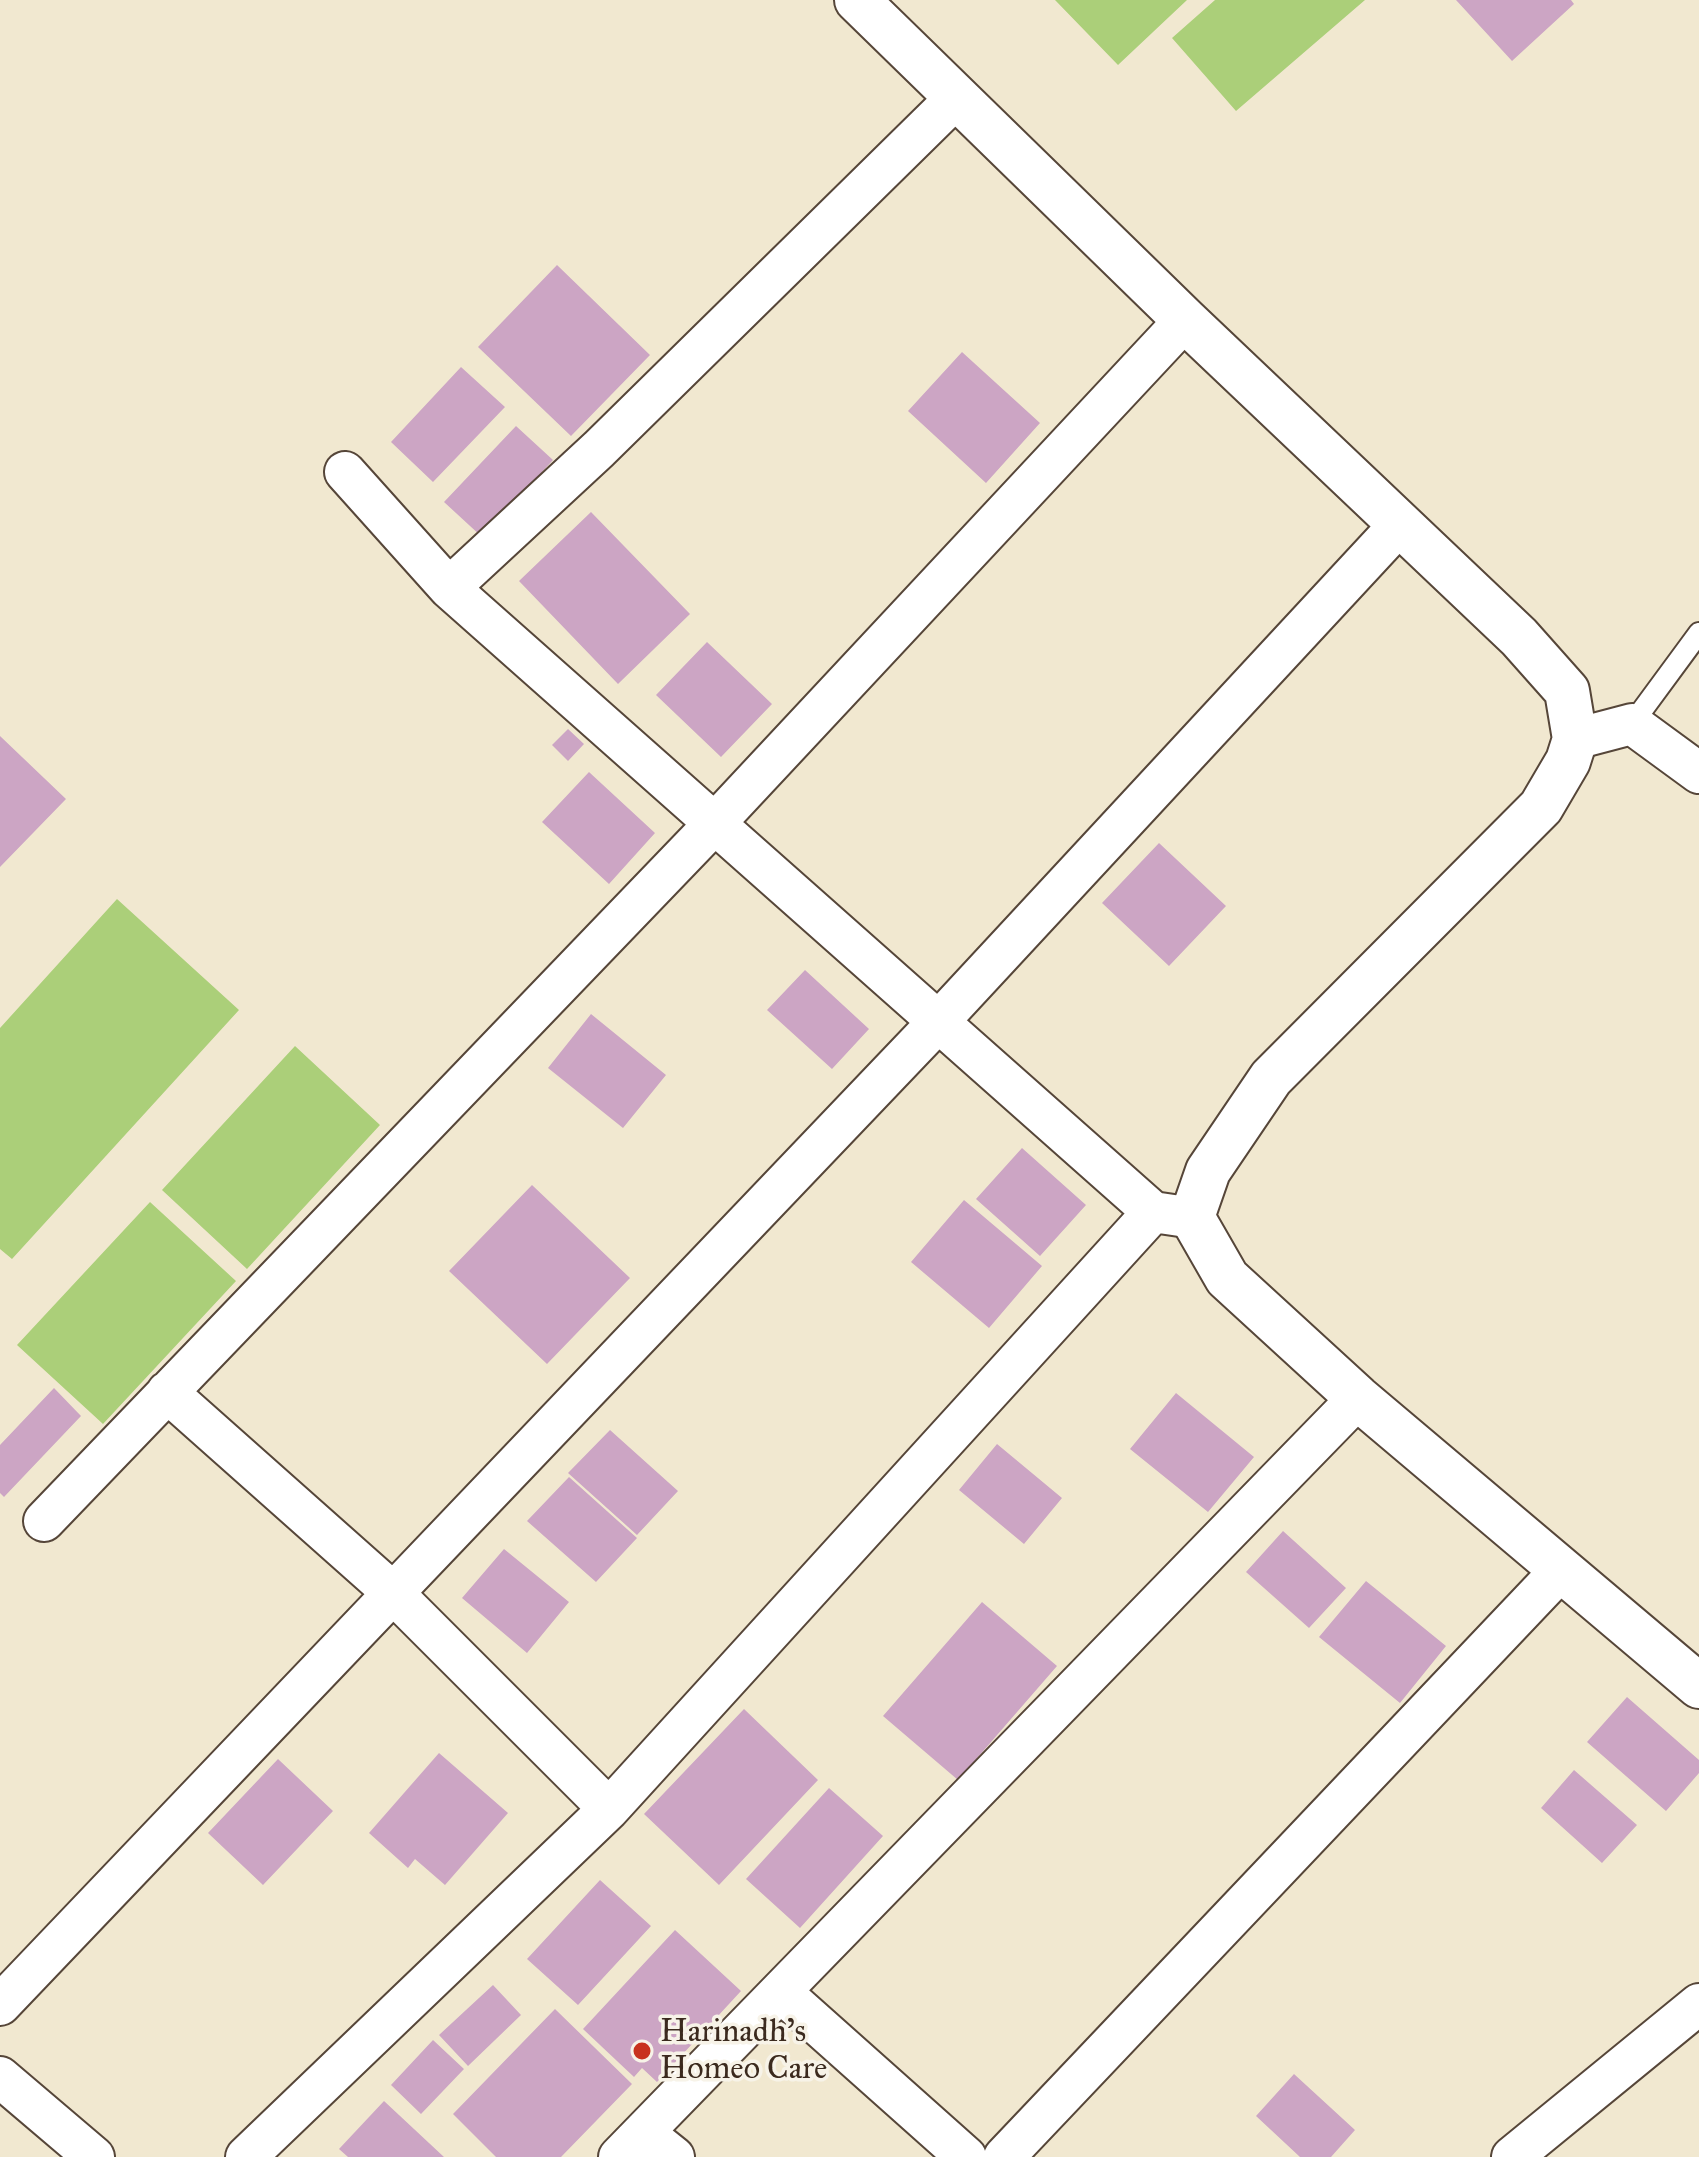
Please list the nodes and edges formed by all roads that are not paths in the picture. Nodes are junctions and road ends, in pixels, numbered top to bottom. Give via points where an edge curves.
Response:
1 (857, 0) edge
2 (957, 97) junction
3 (1185, 320) junction
4 (345, 472) dead end
5 (1401, 523) junction
6 (449, 588) junction
7 (1699, 633) edge
8 (1632, 724) junction
9 (1575, 739) junction
10 (1699, 773) edge
11 (716, 822) junction
12 (940, 1020) junction
13 (1172, 1215) junction
14 (167, 1392) junction
15 (1358, 1398) junction
16 (44, 1521) dead end
17 (1561, 1570) junction
18 (391, 1591) junction
19 (1699, 1686) edge
20 (609, 1809) junction
21 (782, 1993) junction
22 (1699, 2004) edge
23 (0, 2005) edge
24 (0, 2077) edge
25 (646, 2149) edge
26 (94, 2157) edge
27 (246, 2157) edge
28 (966, 2157) edge
29 (1004, 2157) edge
30 (1512, 2157) edge

1 - 2 street
2 - 3 street
2 - 6 street via 599,449
3 - 5 street
3 - 11 street
4 - 6 street
5 - 9 street via 1567,691
5 - 12 street
6 - 11 street
7 - 8 lane
8 - 9 street
8 - 10 street
9 - 13 street via 1541,807 1271,1078
11 - 12 street
11 - 14 street
12 - 13 street
12 - 18 street
13 - 15 street via 1227,1278
13 - 20 street
14 - 16 street
14 - 18 street
15 - 17 street
15 - 21 street
17 - 19 street
17 - 29 street
18 - 20 street
18 - 23 street
20 - 27 street
21 - 25 street
21 - 28 street
22 - 30 street
24 - 26 street

